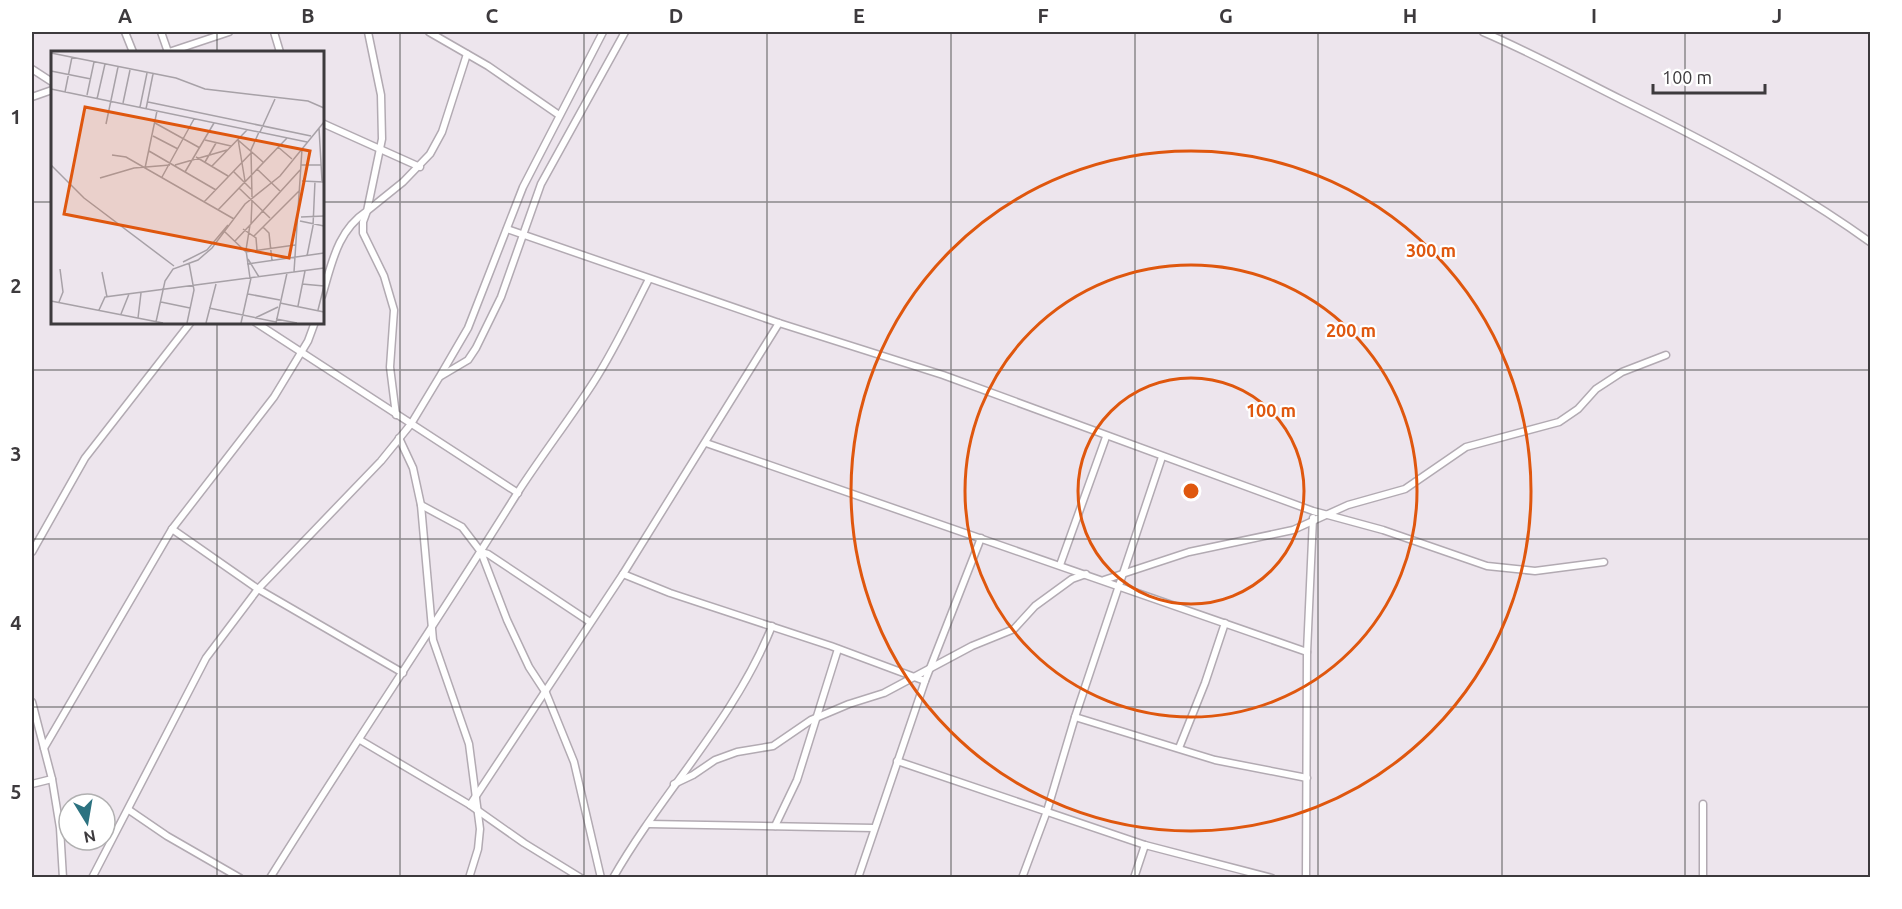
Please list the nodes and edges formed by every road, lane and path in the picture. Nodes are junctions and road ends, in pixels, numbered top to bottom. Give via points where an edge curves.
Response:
1 (125, 32) edge
2 (161, 32) edge
3 (229, 32) edge
4 (274, 32) edge
5 (368, 32) edge
6 (429, 32) edge
7 (603, 32) edge
8 (625, 32) edge
9 (1483, 32) edge
10 (134, 51) edge
11 (168, 51) edge
12 (171, 51) edge
13 (280, 51) edge
14 (467, 54) junction
15 (32, 69) edge
16 (51, 81) edge
17 (51, 90) edge
18 (32, 97) edge
19 (559, 115) junction
20 (324, 124) edge
21 (379, 149) junction
22 (420, 167) junction
23 (367, 211) junction
24 (507, 229) junction
25 (521, 235) junction
26 (1870, 242) edge
27 (649, 279) junction
28 (324, 289) edge
29 (779, 323) junction
30 (189, 324) edge
31 (258, 324) edge
32 (314, 324) edge
33 (301, 353) junction
34 (1666, 355) dead end
35 (440, 376) junction
36 (396, 415) junction
37 (411, 424) junction
38 (1106, 437) junction
39 (399, 438) junction
40 (706, 443) junction
41 (1162, 457) junction
42 (518, 493) junction
43 (421, 505) junction
44 (1313, 511) junction
45 (1327, 515) junction
46 (1313, 521) junction
47 (172, 529) junction
48 (981, 537) junction
49 (32, 552) edge
50 (481, 552) junction
51 (1604, 562) dead end
52 (1060, 564) junction
53 (1123, 573) junction
54 (623, 574) junction
55 (1086, 574) junction
56 (1104, 580) junction
57 (1120, 585) junction
58 (258, 589) junction
59 (590, 622) junction
60 (1224, 623) junction
61 (430, 626) junction
62 (772, 626) junction
63 (838, 649) junction
64 (1307, 652) junction
65 (929, 669) junction
66 (403, 673) junction
67 (914, 677) junction
68 (925, 681) junction
69 (546, 693) junction
70 (32, 702) edge
71 (818, 717) junction
72 (1075, 717) junction
73 (360, 740) junction
74 (44, 748) junction
75 (1179, 748) junction
76 (897, 761) junction
77 (1307, 778) junction
78 (52, 779) junction
79 (32, 784) edge
80 (674, 784) junction
81 (476, 796) junction
82 (1703, 804) dead end
83 (470, 805) junction
84 (129, 810) junction
85 (479, 811) junction
86 (1047, 812) junction
87 (648, 824) junction
88 (775, 826) junction
89 (874, 828) junction
90 (1145, 845) junction
91 (63, 878) edge
92 (92, 878) edge
93 (240, 878) edge
94 (270, 878) edge
95 (469, 878) edge
96 (581, 878) edge
97 (601, 878) edge
98 (613, 878) edge
99 (858, 878) edge
100 (1022, 878) edge
101 (1134, 878) edge
102 (1272, 878) edge
103 (1306, 878) edge
104 (1703, 878) edge

1 - 10 street
2 - 11 street
3 - 12 street
4 - 13 street
5 - 21 street via 381,95
6 - 14 street
7 - 19 street
8 - 25 street via 541,184
9 - 26 street via 1675,124 1760,170
14 - 19 street
14 - 22 street via 442,132
15 - 16 street
17 - 18 street
19 - 24 street
20 - 21 street
21 - 22 street
21 - 23 street
22 - 23 street
23 - 28 street via 344,233
23 - 36 street via 363,233 387,284 395,317 390,367
24 - 25 street
24 - 35 street via 468,328
25 - 27 street
25 - 35 street via 501,297 476,348 468,360
27 - 29 street
27 - 42 street via 594,382
29 - 38 street via 943,375
29 - 40 street
30 - 49 street via 85,458
31 - 33 street
32 - 33 street
33 - 36 street
33 - 47 street via 274,397
34 - 45 street via 1622,372 1559,422 1466,447 1404,489
35 - 37 street
36 - 37 street
37 - 39 street
37 - 42 street
38 - 41 street
38 - 52 street
39 - 43 street via 413,468
39 - 58 street via 340,506
40 - 48 street
40 - 54 street
41 - 44 street
41 - 53 street
42 - 50 street
43 - 50 street via 462,527
43 - 61 street
44 - 45 street
44 - 46 street
45 - 46 street
45 - 51 street via 1509,570 1535,571
46 - 53 street via 1293,530 1189,552
46 - 64 street
47 - 58 street
47 - 74 street
48 - 52 street
48 - 65 street
50 - 59 street
50 - 61 street
50 - 69 street via 507,620
52 - 55 street
53 - 56 street
53 - 57 street
54 - 59 street
54 - 62 street
55 - 56 street
55 - 65 street via 1072,579 1035,606 1014,630
56 - 57 street
57 - 60 street
57 - 72 street
58 - 66 street
58 - 84 street via 206,658
59 - 69 street
60 - 64 street
60 - 75 street via 1202,694
61 - 66 street
61 - 81 street via 466,730
62 - 63 street
62 - 80 street via 741,689
63 - 67 street
63 - 71 street
64 - 77 street
65 - 67 street
65 - 68 street
66 - 73 street
67 - 68 street
67 - 71 street via 884,693
68 - 76 street
69 - 81 street
69 - 97 street via 574,762
70 - 74 street
71 - 80 street via 772,746 715,760
71 - 88 street via 797,780
72 - 75 street
72 - 86 street
73 - 83 street
73 - 94 street via 343,760
74 - 78 street
75 - 77 street via 1253,770
76 - 86 street
76 - 89 street
77 - 103 street
78 - 79 street
78 - 91 street
80 - 87 street
81 - 83 street
81 - 85 street
82 - 104 street
83 - 85 street
84 - 92 street
84 - 93 street
85 - 95 street via 480,841
85 - 96 street
86 - 90 street
86 - 100 street
87 - 88 street
87 - 98 street
88 - 89 street
89 - 99 street
90 - 101 street
90 - 102 street

